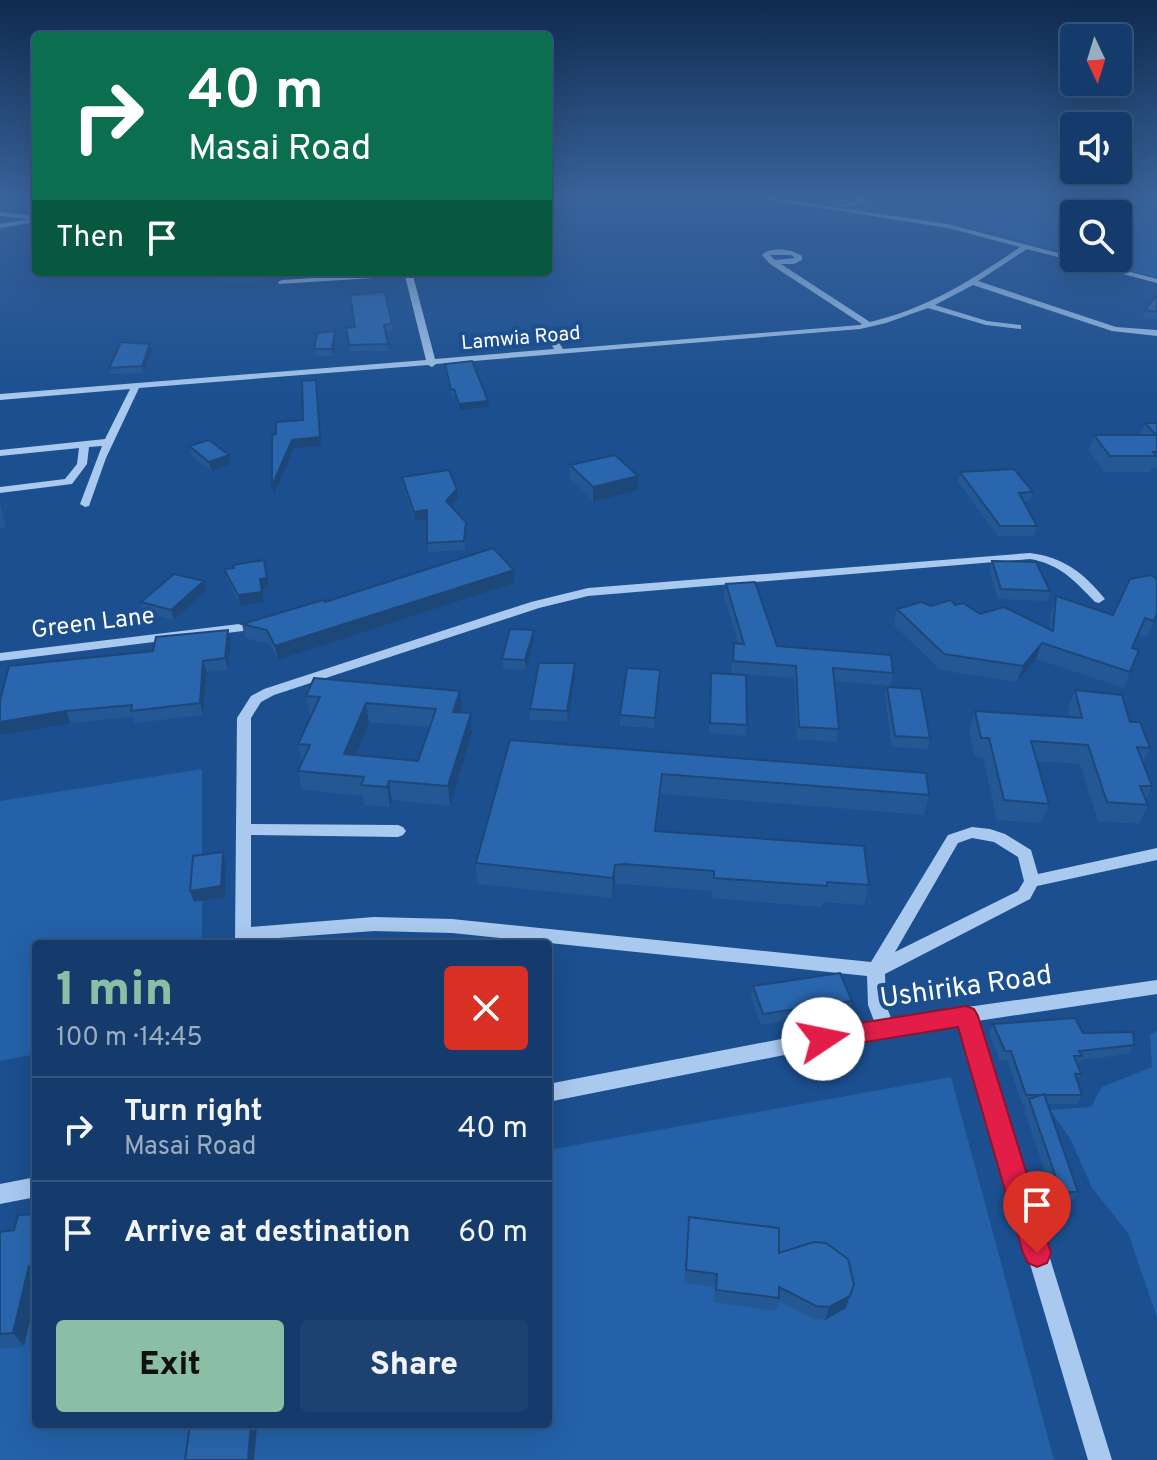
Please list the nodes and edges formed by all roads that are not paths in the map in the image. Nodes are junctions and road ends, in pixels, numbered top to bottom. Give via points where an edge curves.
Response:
1 (776, 264) edge
2 (1002, 264) edge
3 (1157, 269) edge
4 (1132, 270) edge
5 (1123, 272) edge
6 (366, 276) edge
7 (409, 276) edge
8 (1157, 281) edge
9 (282, 282) dead end
10 (976, 283) junction
11 (930, 306) junction
12 (869, 325) junction
13 (1018, 327) dead end
14 (1157, 333) edge
15 (550, 335) dead end
16 (561, 353) junction
17 (432, 364) junction
18 (136, 386) junction
19 (0, 397) edge
20 (108, 442) junction
21 (84, 445) junction
22 (0, 453) edge
23 (0, 490) edge
24 (85, 504) dead end
25 (1099, 599) dead end
26 (239, 628) dead end
27 (0, 657) edge
28 (246, 829) junction
29 (398, 831) dead end
30 (1157, 854) edge
31 (1032, 881) junction
32 (243, 939) edge
33 (876, 970) junction
34 (1157, 987) edge
35 (966, 1016) junction
36 (885, 1027) junction
37 (552, 1092) edge
38 (32, 1188) edge
39 (0, 1194) edge
40 (1100, 1460) edge

1 - 12 street
2 - 10 street, Lamwia Road
3 - 4 street
5 - 8 street
6 - 9 street
7 - 17 street
10 - 11 street, Lamwia Road
10 - 14 street via 1115,329
11 - 12 street, Lamwia Road
11 - 13 street
12 - 16 street, Lamwia Road
15 - 16 street
16 - 17 street, Lamwia Road
17 - 18 street, Lamwia Road
18 - 19 street, Lamwia Road
18 - 20 street
20 - 21 street
20 - 24 street
21 - 22 street
21 - 23 street via 82,464 68,482
25 - 28 street via 1067,566 1030,556 562,597 256,699 244,718
26 - 27 street, Green Lane
28 - 29 street
28 - 32 street
30 - 31 street
31 - 33 street via 1024,895
31 - 33 street via 1025,854 981,832 963,833 953,839
32 - 33 street via 374,924 452,926
33 - 36 street via 877,1005
34 - 35 street, Ushirika Road
35 - 36 street, Ushirika Road
35 - 40 street
36 - 37 street, Ushirika Road
38 - 39 street

